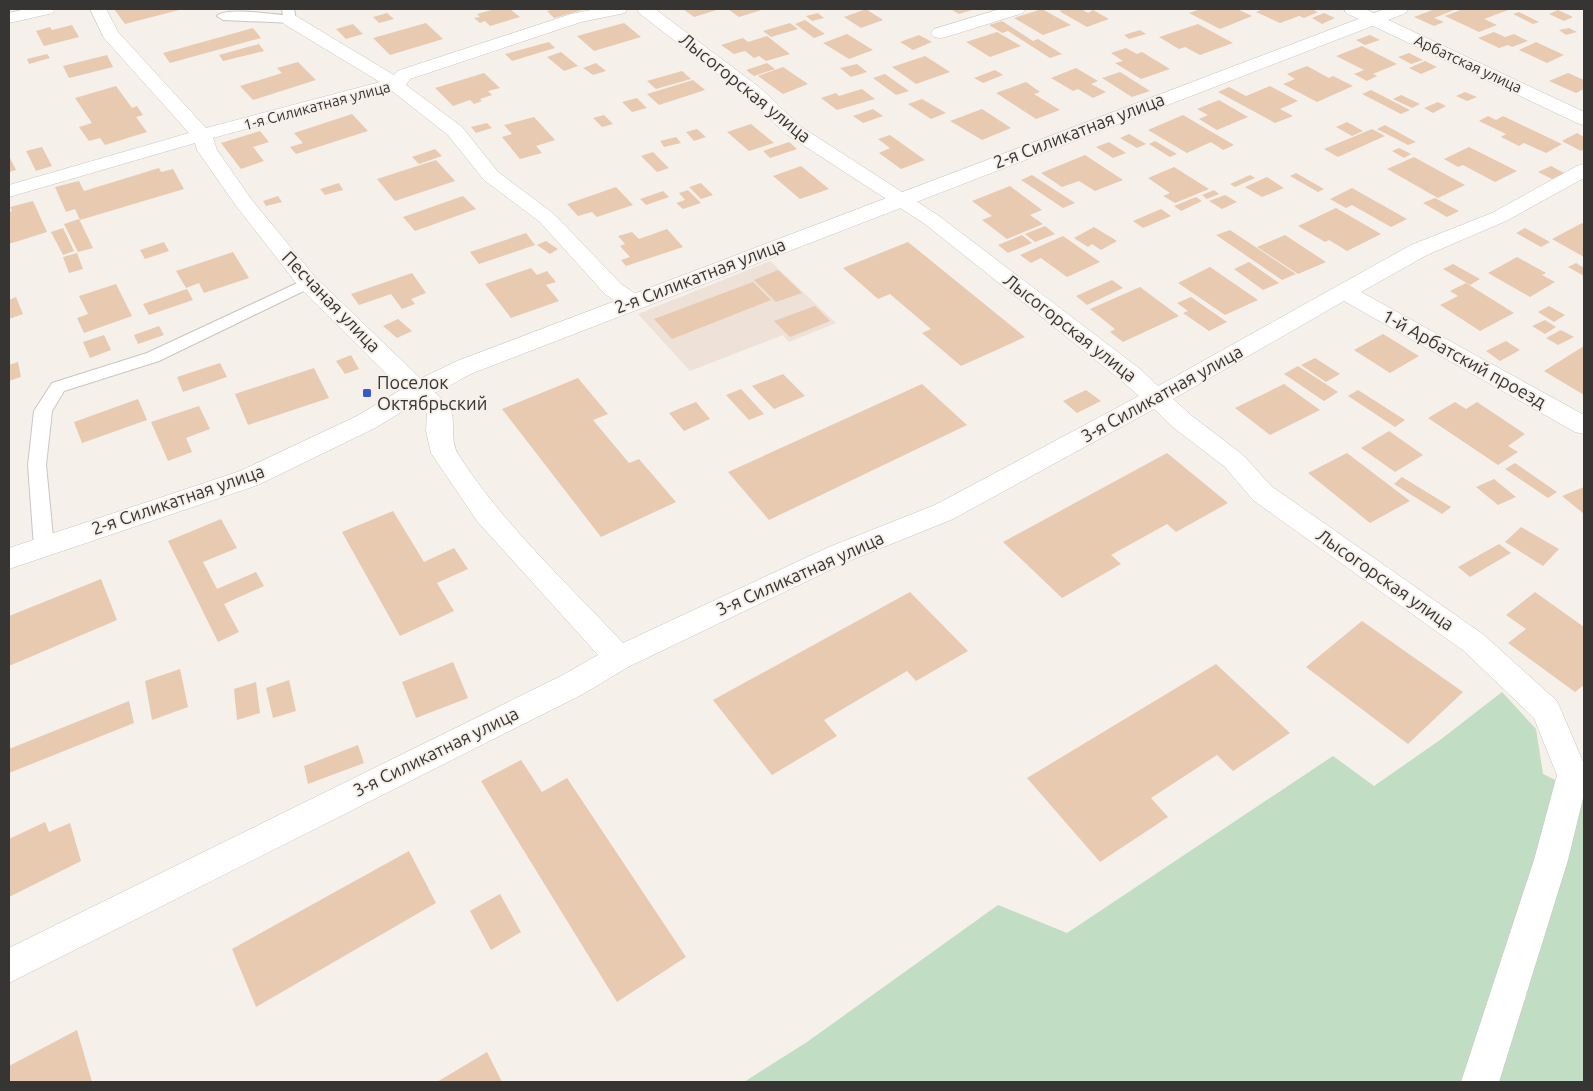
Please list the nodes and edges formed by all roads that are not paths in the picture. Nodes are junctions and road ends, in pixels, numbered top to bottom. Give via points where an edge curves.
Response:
1 (47, 9) edge
2 (98, 9) edge
3 (619, 9) edge
4 (645, 9) edge
5 (1016, 9) edge
6 (1352, 9) edge
7 (1400, 9) edge
8 (289, 14) edge
9 (223, 16) dead end
10 (9, 18) edge
11 (1374, 19) junction
12 (940, 33) dead end
13 (396, 85) junction
14 (1584, 119) edge
15 (202, 135) junction
16 (1584, 170) edge
17 (9, 191) edge
18 (900, 199) junction
19 (308, 283) junction
20 (1344, 292) junction
21 (632, 302) junction
22 (418, 390) junction
23 (1155, 398) junction
24 (1583, 424) edge
25 (44, 547) junction
26 (9, 559) edge
27 (619, 658) junction
28 (1579, 777) edge
29 (9, 966) edge
30 (1480, 1082) edge

1 - 10 street
2 - 15 street, Песчаная улица via 110,34
3 - 13 street, 1-я Силикатная улица via 577,18 403,75
4 - 18 street, Лысогорская улица via 752,91 793,130
5 - 12 street
6 - 11 street, Арбатская улица
7 - 11 street, 2-я Силикатная улица
8 - 9 lane
8 - 13 street
11 - 14 street, Арбатская улица
11 - 18 street, 2-я Силикатная улица
13 - 15 street, 1-я Силикатная улица
13 - 21 street via 455,131 491,176 548,218 613,289
15 - 17 street, 1-я Силикатная улица
15 - 19 street, Песчаная улица via 207,150 244,204
16 - 20 street, 3-я Силикатная улица via 1499,217 1419,250
18 - 21 street, 2-я Силикатная улица
18 - 23 street, Лысогорская улица via 932,220 1131,375
19 - 22 street, Песчаная улица
19 - 25 lane via 153,357 58,387 43,411 37,465
20 - 23 street, 3-я Силикатная улица
20 - 24 street, 1-й Арбатский проезд
21 - 22 street, 2-я Силикатная улица via 465,367
22 - 25 street, 2-я Силикатная улица via 366,422 249,478
22 - 27 street, Песчаная улица via 440,412 439,431 444,453 487,514
23 - 27 street, 3-я Силикатная улица via 944,512 839,554
23 - 28 street, Лысогорская улица via 1234,461 1262,493 1474,643 1546,710
25 - 26 street, 2-я Силикатная улица
27 - 29 street, 3-я Силикатная улица via 572,685
28 - 30 street

